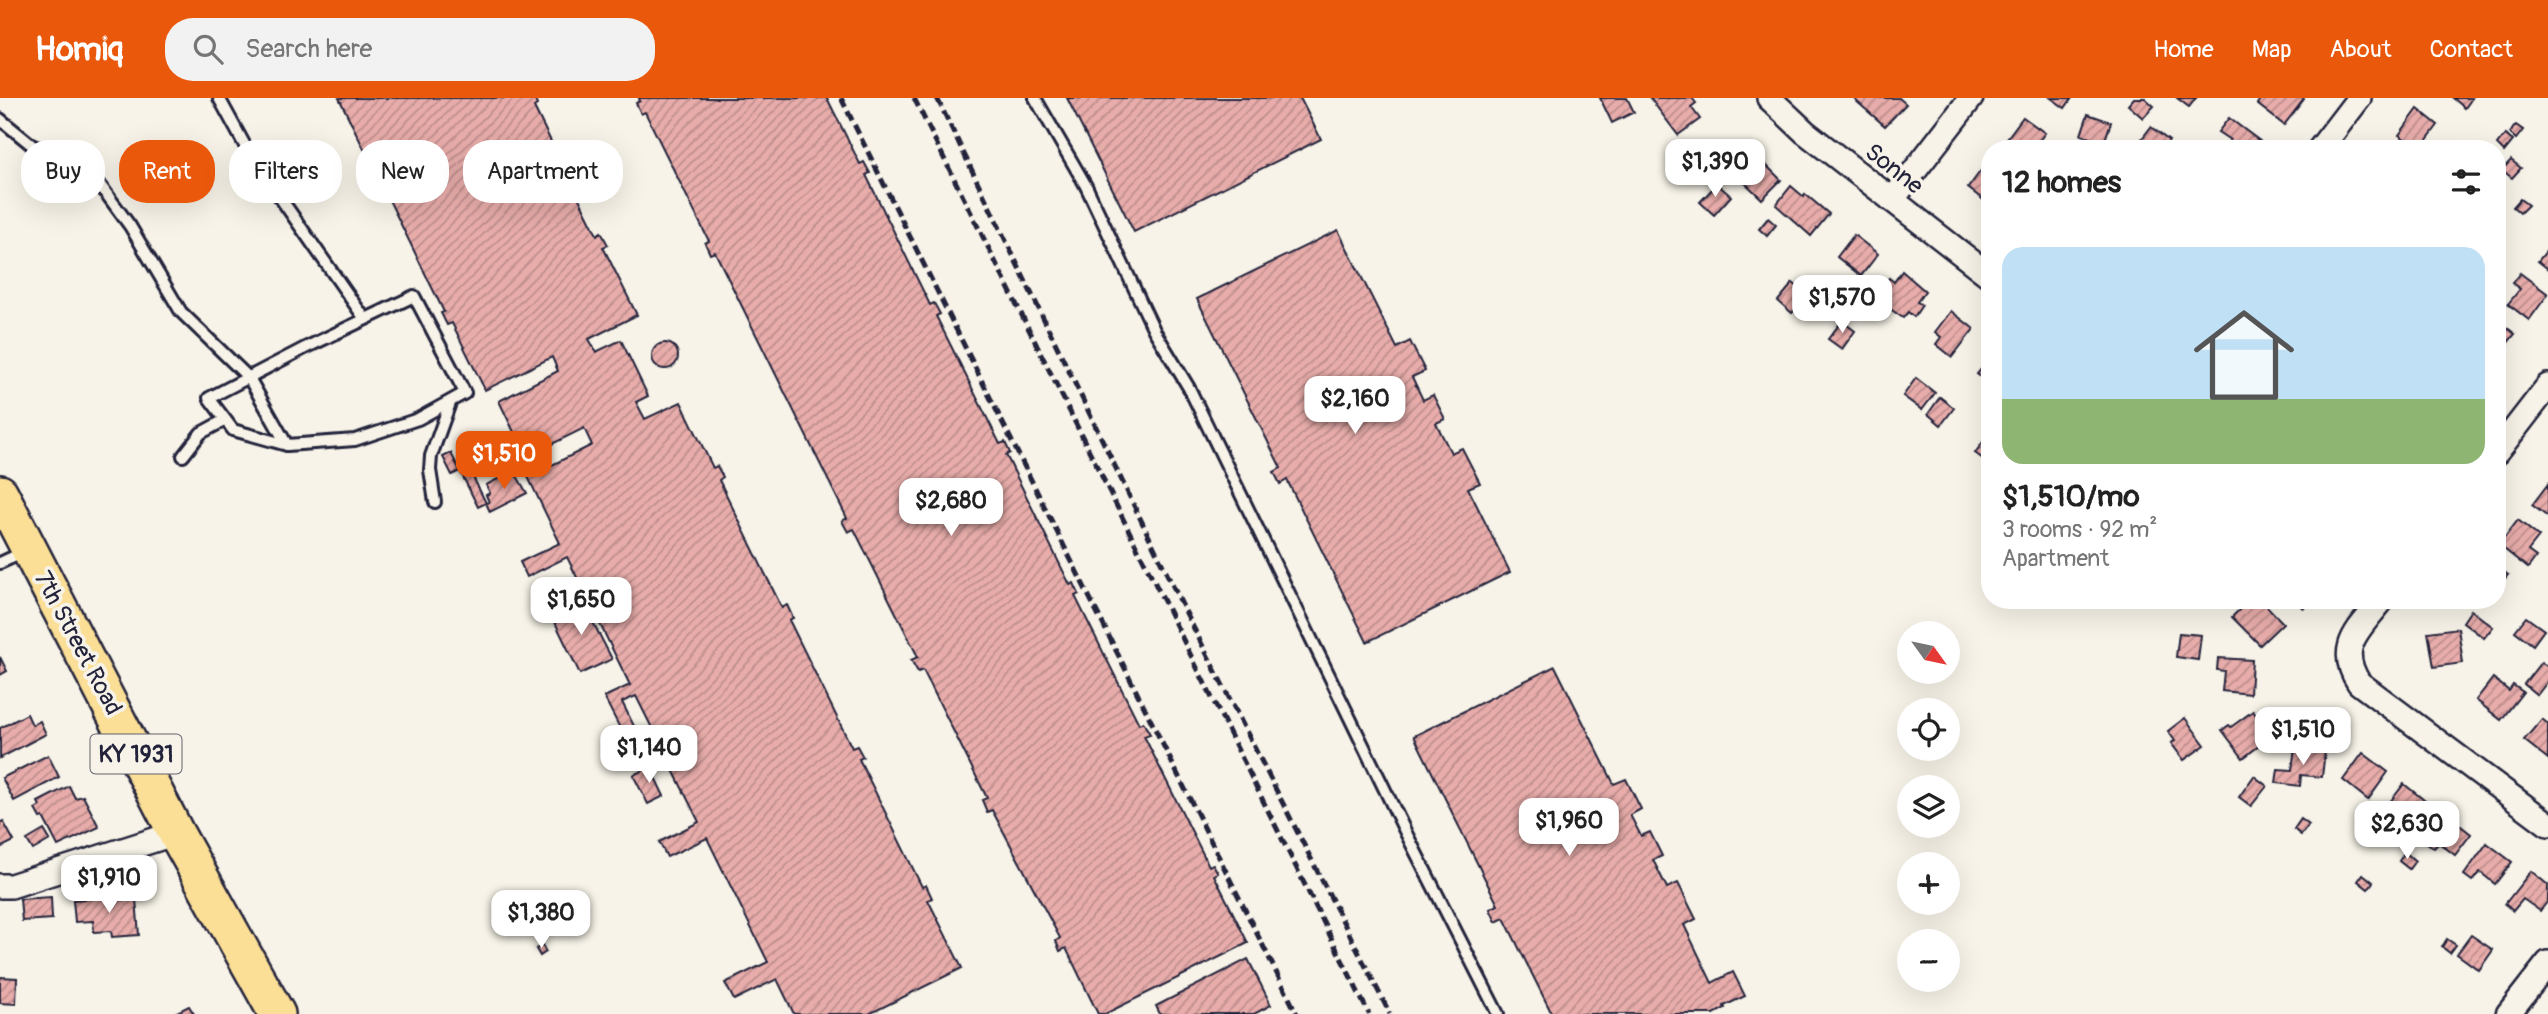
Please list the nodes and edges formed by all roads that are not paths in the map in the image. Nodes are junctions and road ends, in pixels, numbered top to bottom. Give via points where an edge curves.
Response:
1 (219, 98) edge
2 (1035, 98) edge
3 (1769, 98) edge
4 (1971, 98) edge
5 (2359, 98) edge
6 (0, 119) edge
7 (2327, 140) edge
8 (1892, 200) junction
9 (1981, 269) edge
10 (365, 319) junction
11 (249, 378) junction
12 (2548, 386) edge
13 (450, 403) junction
14 (225, 420) junction
15 (2506, 440) edge
16 (287, 445) junction
17 (183, 456) dead end
18 (0, 493) edge
19 (435, 502) dead end
20 (15, 556) edge
21 (2376, 609) edge
22 (2548, 824) edge
23 (176, 833) junction
24 (0, 886) edge
25 (2548, 963) edge
26 (277, 1014) edge
27 (1498, 1014) edge
28 (2508, 1014) edge

1 - 10 lane via 249,153
2 - 27 lane via 1086,186 1154,330 1189,388
3 - 8 street, Sonne
4 - 8 street
5 - 7 street
6 - 11 lane via 33,146 67,158 92,174 130,226 181,312
8 - 9 street, Sonne
10 - 11 lane
10 - 13 lane via 414,296 465,393
11 - 14 lane via 209,398
11 - 16 lane
12 - 15 street
13 - 16 lane via 355,440
13 - 19 lane via 431,456
14 - 16 lane via 233,430
14 - 17 lane via 201,433
18 - 20 main road, 7th Street Road / KY 1931
20 - 23 main road, 7th Street Road / KY 1931
21 - 22 street via 2348,650 2359,683
23 - 24 street
23 - 26 main road, 7th Street Road / KY 1931
25 - 28 street

